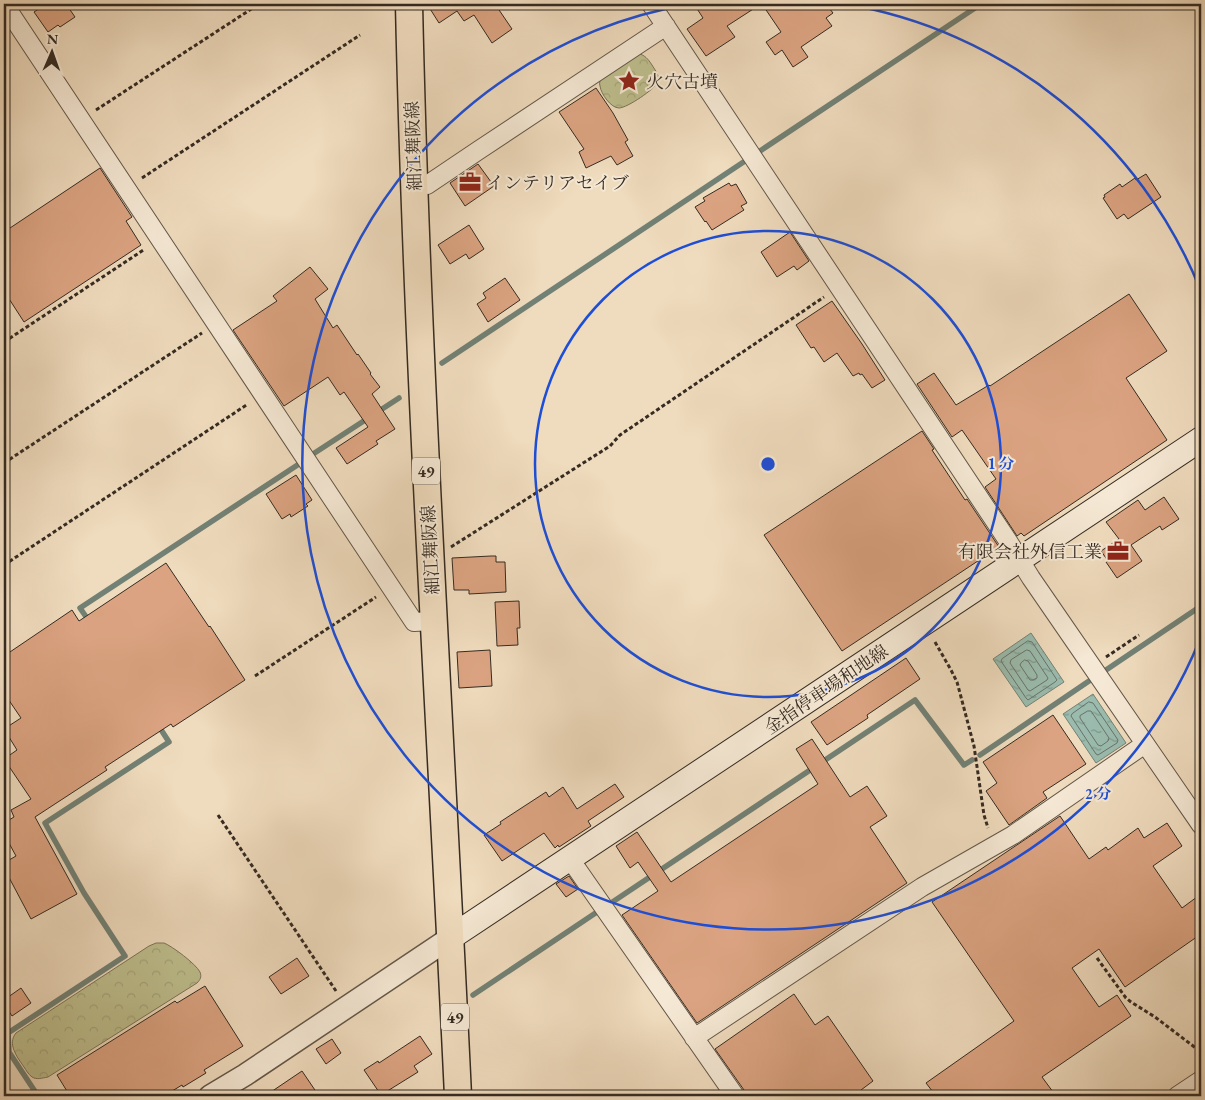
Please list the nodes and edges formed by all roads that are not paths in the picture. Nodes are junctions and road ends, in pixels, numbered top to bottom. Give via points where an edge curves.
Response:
1 (4, 4) edge
2 (409, 4) edge
3 (651, 4) edge
4 (666, 26) junction
5 (414, 185) junction
6 (1201, 439) edge
7 (1020, 560) junction
8 (433, 621) junction
9 (1145, 744) junction
10 (1201, 825) edge
11 (570, 859) junction
12 (450, 938) junction
13 (694, 1038) junction
14 (1201, 1080) edge
15 (210, 1096) edge
16 (458, 1096) edge
17 (735, 1096) edge
18 (1177, 1096) edge

1 - 8 street via 414,622
2 - 5 main road, 細江舞阪線 / 49
3 - 4 street
4 - 5 street via 427,185
4 - 7 street
5 - 8 main road, 細江舞阪線 / 49
6 - 7 main road, 金指停車場和地線
7 - 9 street
7 - 11 main road, 金指停車場和地線
8 - 12 main road, 細江舞阪線 / 49
9 - 10 street
9 - 13 street via 1014,835 922,887
11 - 12 main road, 金指停車場和地線
11 - 13 street
12 - 15 street
12 - 16 main road, 細江舞阪線 / 49
13 - 17 street
14 - 18 street

